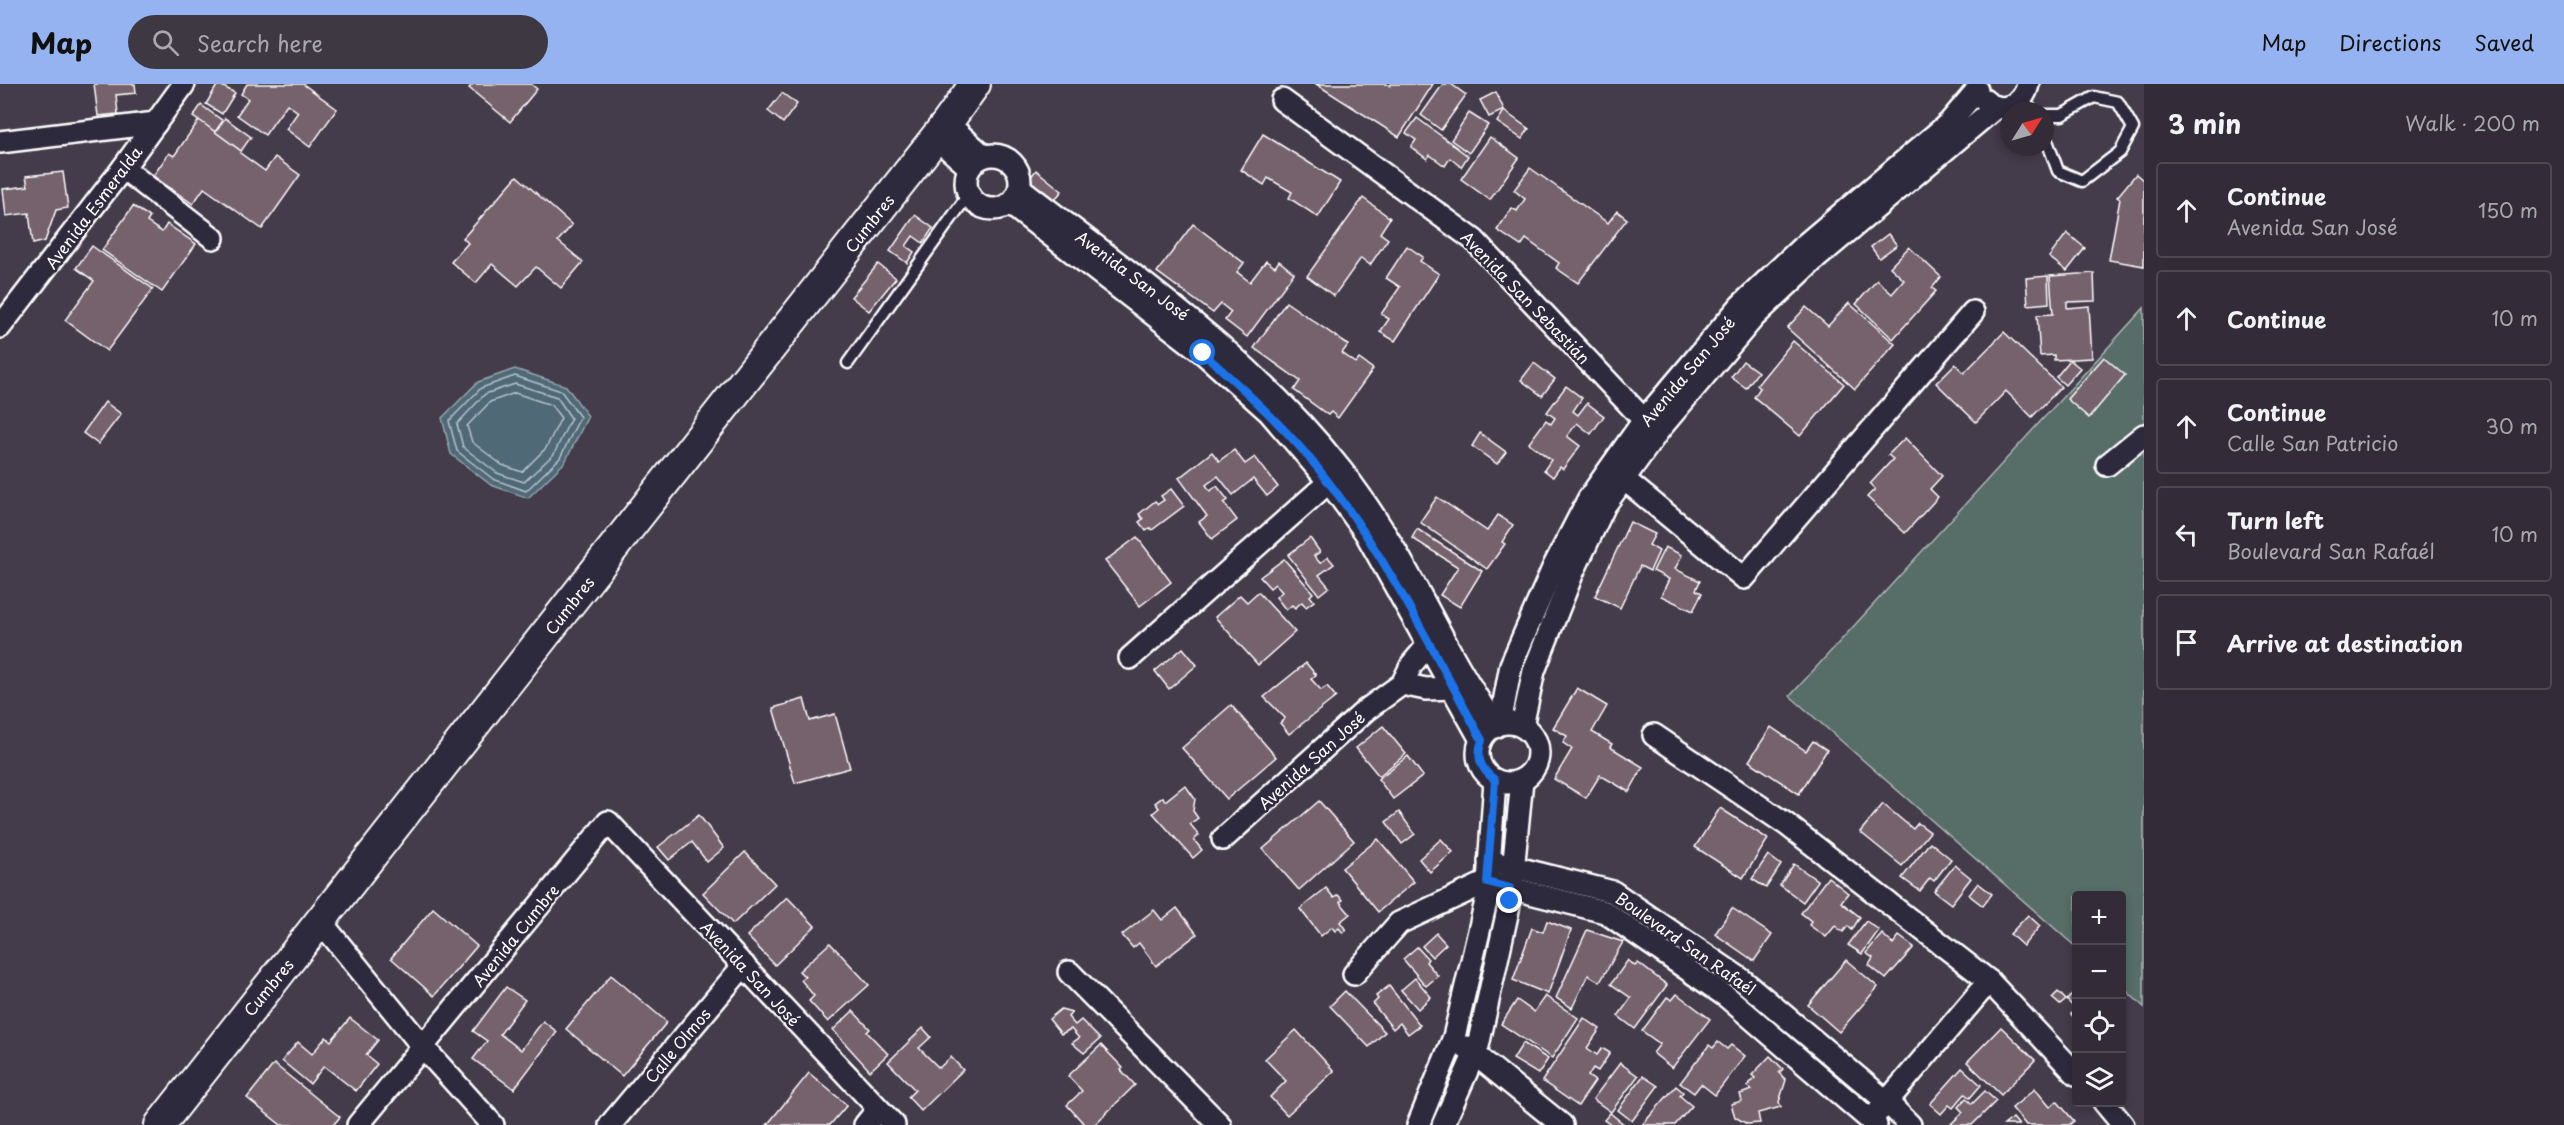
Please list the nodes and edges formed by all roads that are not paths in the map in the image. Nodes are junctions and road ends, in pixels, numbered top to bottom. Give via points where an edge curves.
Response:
1 (184, 84) edge
2 (975, 84) edge
3 (1977, 87) edge
4 (2028, 98) edge
5 (1281, 100) dead end
6 (1996, 107) junction
7 (2054, 115) edge
8 (156, 123) junction
9 (941, 131) junction
10 (0, 142) edge
11 (2053, 156) edge
12 (977, 162) junction
13 (123, 168) junction
14 (968, 195) junction
15 (1015, 196) junction
16 (213, 238) dead end
17 (1973, 312) dead end
18 (0, 327) edge
19 (848, 363) dead end
20 (1644, 420) junction
21 (2144, 435) edge
22 (2107, 465) dead end
23 (1617, 473) junction
24 (1335, 476) junction
25 (1429, 644) junction
26 (1130, 658) dead end
27 (1402, 684) junction
28 (1454, 688) junction
29 (1522, 726) junction
30 (1492, 730) junction
31 (1654, 735) dead end
32 (1495, 780) junction
33 (1522, 780) junction
34 (608, 822) joint
35 (1223, 839) dead end
36 (1489, 861) junction
37 (1513, 865) junction
38 (1487, 882) junction
39 (1510, 888) junction
40 (321, 922) junction
41 (744, 965) junction
42 (1069, 972) dead end
43 (1354, 974) dead end
44 (1989, 981) junction
45 (1455, 1037) junction
46 (423, 1047) junction
47 (1475, 1055) junction
48 (2072, 1070) edge
49 (1887, 1102) junction
50 (2108, 1107) edge
51 (879, 1108) junction
52 (1874, 1123) edge
53 (160, 1125) edge
54 (358, 1125) edge
55 (493, 1125) edge
56 (610, 1125) edge
57 (865, 1125) edge
58 (894, 1125) edge
59 (1220, 1125) edge
60 (1418, 1125) edge
61 (1443, 1125) edge
62 (1562, 1125) edge
63 (1910, 1125) edge
64 (2123, 1125) edge

1 - 8 street, Avenida Esmeralda
2 - 9 street, Cumbres
3 - 6 street via 1982,98
3 - 20 street, Avenida San José via 1949,123 1801,248 1742,305
4 - 6 street via 2006,108
5 - 20 street, Avenida San Sebastián via 1474,240
6 - 23 street, Avenida San José via 1813,261 1754,317 1659,430
7 - 11 lane via 2094,97 2118,102 2133,128 2120,152 2082,181 2058,171
8 - 10 street
8 - 13 street, Avenida Esmeralda
9 - 12 street
9 - 40 street, Cumbres
12 - 14 street via 966,176
12 - 15 street via 994,155 1011,162 1020,179
13 - 16 street
13 - 18 street, Avenida Esmeralda
14 - 15 street via 974,203 992,210
14 - 19 lane
15 - 24 street, Avenida San José via 1140,294 1216,339 1281,399
17 - 23 street via 1744,578
20 - 23 street, Avenida San José
21 - 22 street
23 - 29 street, Avenida San José via 1534,671
23 - 30 street, Avenida San José via 1589,498 1554,566 1511,666
24 - 25 street, Avenida San José
24 - 26 street
24 - 30 street, Avenida San José via 1380,523
25 - 27 street, Avenida San José
25 - 28 street, Avenida San José
27 - 28 street via 1426,689
27 - 35 street, Avenida San José via 1366,710
28 - 30 street, Avenida San José
29 - 30 street via 1513,723
29 - 33 street via 1535,740 1538,758
30 - 32 street via 1479,758
31 - 44 street via 1786,824
32 - 33 street
32 - 36 street
33 - 37 street
34 - 41 street, Avenida San José
34 - 46 street, Avenida Cumbre
36 - 37 street, Boulevard San Rafaél
36 - 38 street
37 - 39 street
37 - 49 street, Boulevard San Rafaél via 1613,892 1741,979
38 - 39 street, Boulevard San Rafaél
38 - 43 street via 1399,923
38 - 45 street
39 - 47 street
39 - 52 street, Boulevard San Rafaél via 1605,912 1727,997
40 - 46 street
40 - 53 street, Cumbres
41 - 51 street, Avenida San José
41 - 56 street, Calle Olmos
42 - 59 street
44 - 48 street
44 - 49 street
45 - 47 street
45 - 60 street
46 - 54 street, Avenida Cumbre
46 - 55 street
47 - 61 street
47 - 62 street
49 - 52 street
49 - 63 street, Boulevard San Rafaél
50 - 64 street
51 - 57 street
51 - 58 street, Avenida San José

